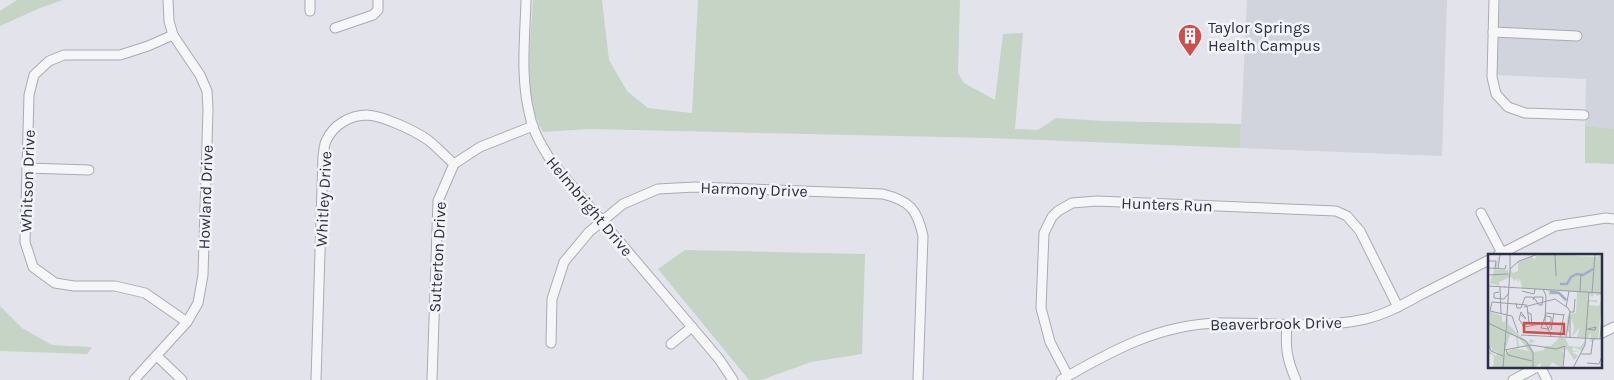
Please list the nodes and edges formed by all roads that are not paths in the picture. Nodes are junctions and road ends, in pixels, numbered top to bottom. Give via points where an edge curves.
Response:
1 (168, 0) edge
2 (310, 0) edge
3 (378, 0) edge
4 (526, 0) edge
5 (1494, 0) edge
6 (310, 11) dead end
7 (335, 28) dead end
8 (1493, 32) junction
9 (173, 35) junction
10 (1577, 36) dead end
11 (1584, 115) dead end
12 (533, 126) junction
13 (454, 164) junction
14 (27, 168) junction
15 (89, 170) dead end
16 (1481, 213) dead end
17 (1614, 219) edge
18 (602, 221) junction
19 (1500, 254) edge
20 (1488, 261) edge
21 (1398, 307) junction
22 (187, 322) junction
23 (1287, 326) junction
24 (692, 327) junction
25 (1614, 327) edge
26 (1602, 333) edge
27 (551, 343) dead end
28 (671, 344) dead end
29 (157, 356) junction
30 (1536, 368) edge
31 (1541, 368) edge
32 (1065, 378) edge
33 (134, 380) edge
34 (182, 380) edge
35 (316, 380) edge
36 (432, 380) edge
37 (733, 380) edge
38 (918, 380) edge
39 (1296, 380) edge
40 (1513, 380) edge
41 (1547, 380) edge

1 - 9 street, Howland Drive
2 - 6 street
3 - 7 street via 378,10 373,15
4 - 12 street, Helmbright Drive via 525,91
5 - 8 street
8 - 10 street
8 - 11 street via 1492,77 1496,94 1508,107 1525,113
9 - 14 street, Whitson Drive via 120,55 64,55 49,61 34,75 29,95
9 - 22 street, Howland Drive via 207,91 203,275 198,303
12 - 13 street via 480,147
12 - 18 street, Helmbright Drive via 551,161
13 - 35 street, Whitley Drive via 429,141 391,122 367,115 349,118 334,129 326,142 323,156
13 - 36 street, Sutterton Drive via 438,201
14 - 15 street
14 - 22 street, Whitson Drive via 25,242 33,267 55,283 115,286 145,293
16 - 19 street
17 - 19 street via 1555,226
18 - 24 street, Helmbright Drive
18 - 27 street, Harmony Drive via 564,262 552,299
18 - 38 street, Harmony Drive via 623,204 658,189 695,187 883,194 899,198 912,207 920,221 923,236
20 - 21 street, Beaverbrook Drive
21 - 23 street, Beaverbrook Drive via 1369,318 1339,324
21 - 32 street, Hunters Run via 1360,231 1347,216 1336,211 1097,201 1072,203 1052,216 1044,233 1041,308 1050,342
22 - 29 street, Howland Drive
23 - 32 street, Beaverbrook Drive via 1218,323 1177,327 1147,336
23 - 39 street via 1288,363
24 - 28 street
24 - 37 street, Helmbright Drive
25 - 26 street
29 - 33 street, Howland Drive
29 - 34 street
30 - 40 street
31 - 41 street

